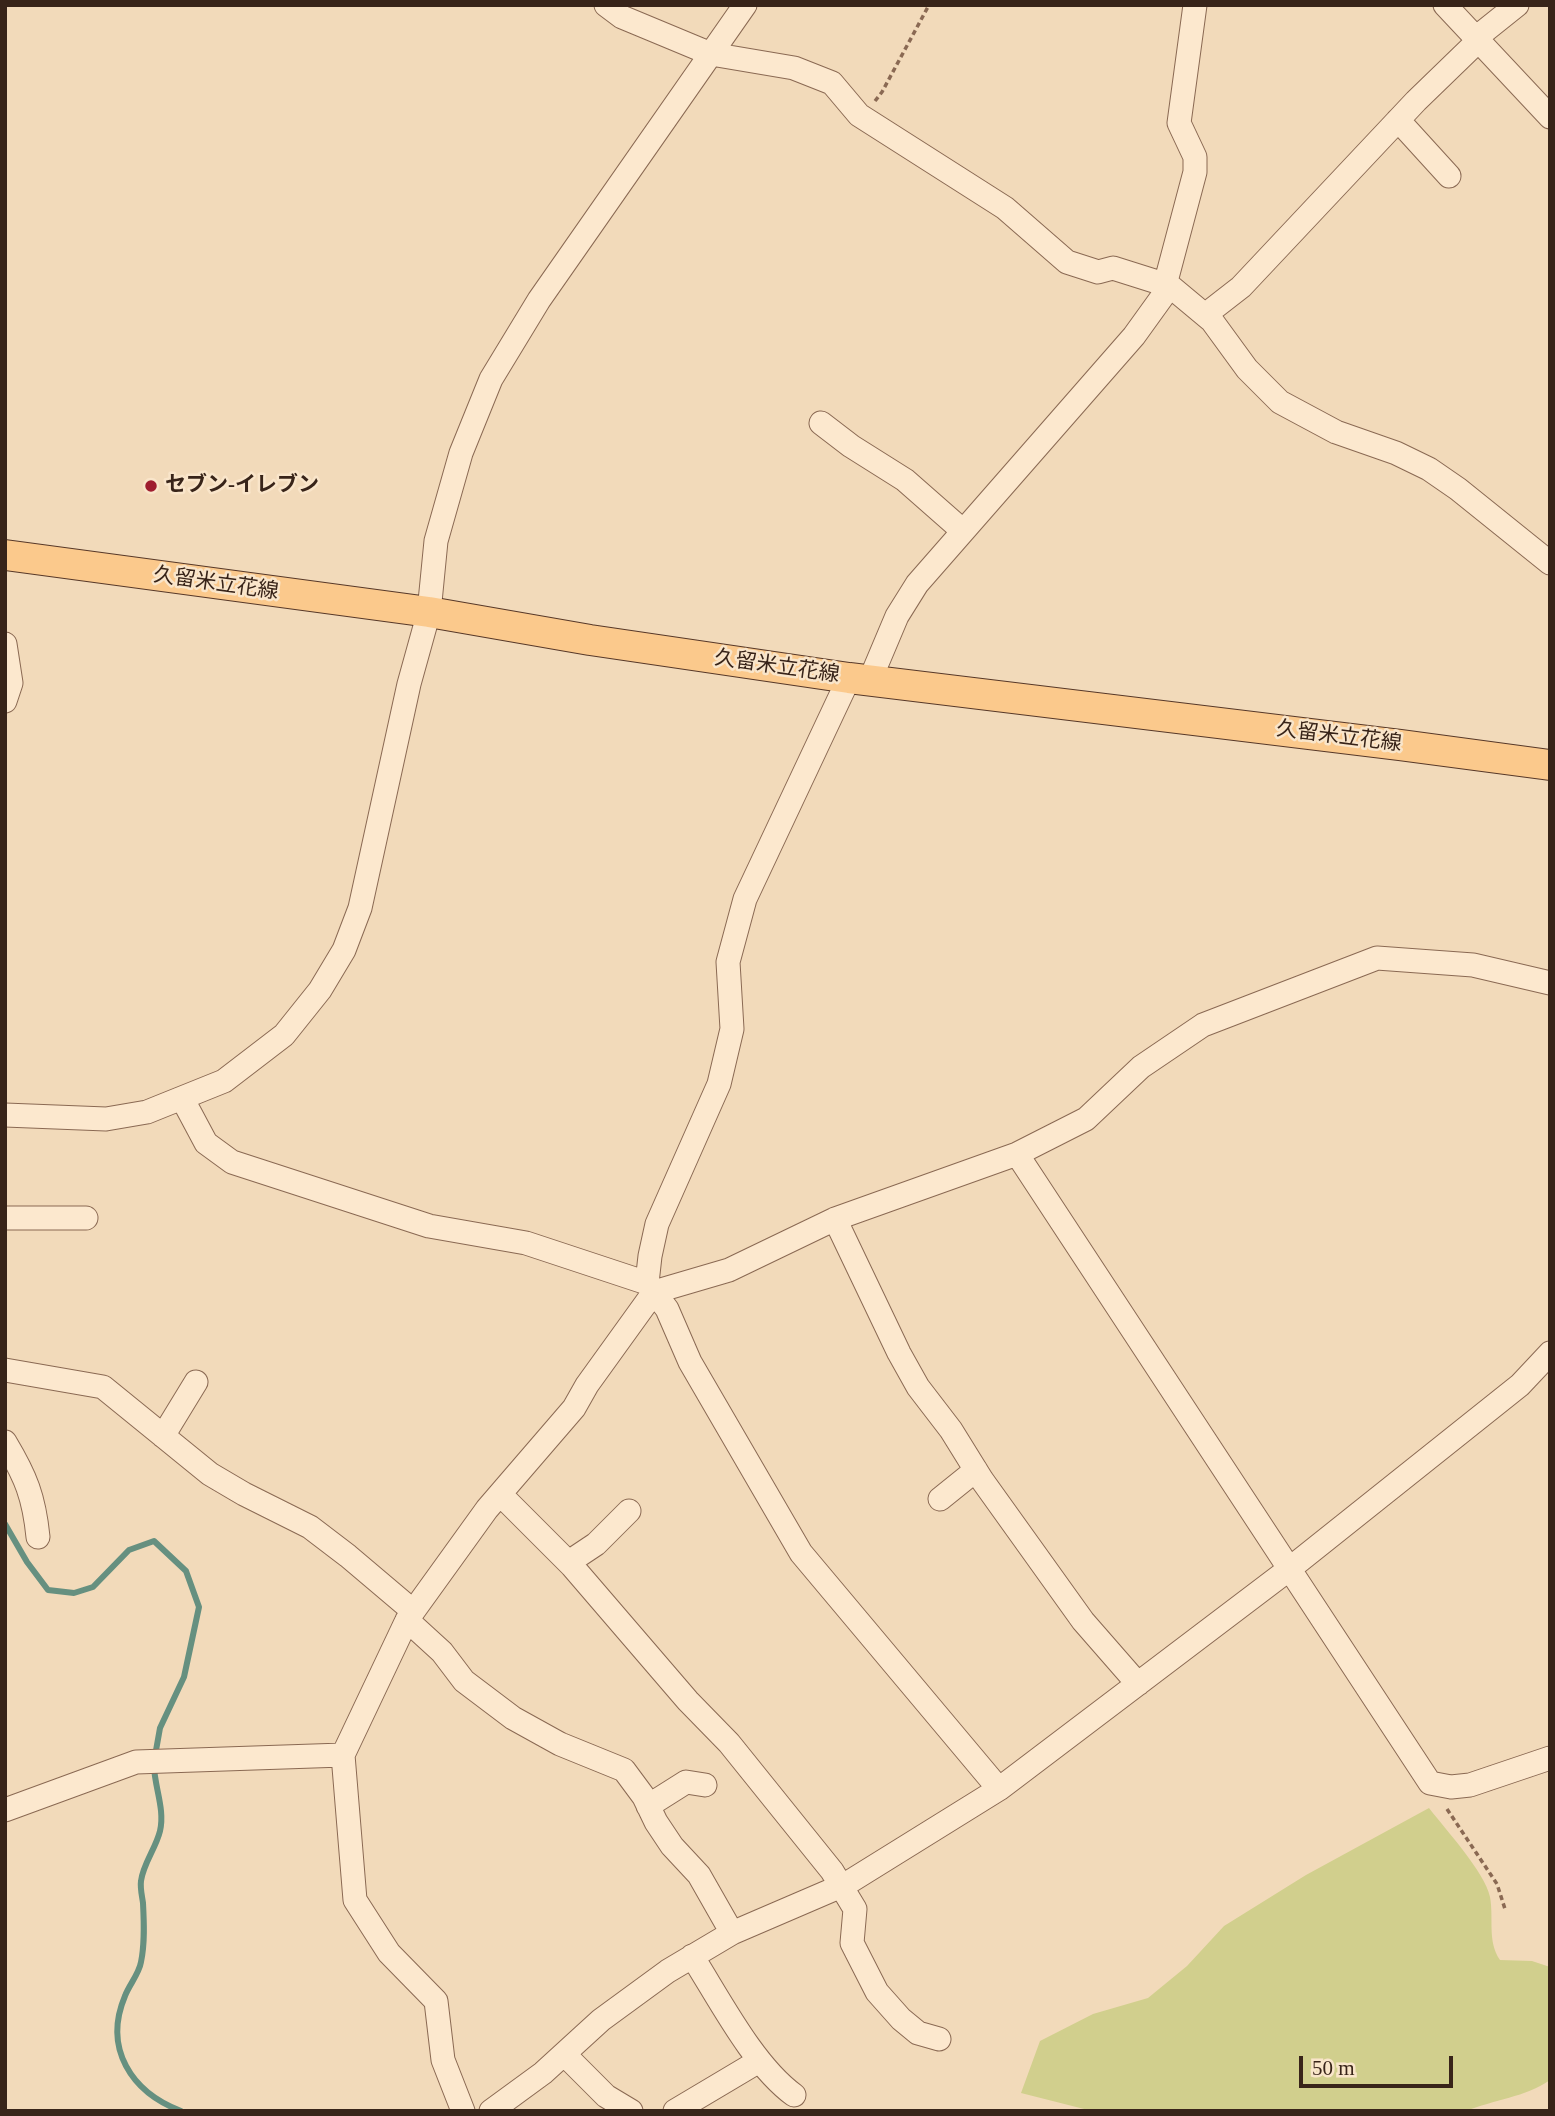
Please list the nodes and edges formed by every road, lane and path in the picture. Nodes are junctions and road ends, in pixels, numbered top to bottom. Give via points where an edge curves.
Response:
1 (606, 5) edge
2 (745, 5) edge
3 (929, 5) edge
4 (1195, 5) edge
5 (1445, 5) edge
6 (1517, 5) edge
7 (1478, 39) junction
8 (711, 54) junction
9 (862, 117) junction
10 (1550, 117) edge
11 (1398, 120) junction
12 (1449, 176) dead end
13 (1167, 285) junction
14 (1205, 315) junction
15 (821, 423) dead end
16 (963, 531) junction
17 (5, 555) edge
18 (1550, 563) edge
19 (429, 612) junction
20 (5, 644) edge
21 (859, 679) junction
22 (5, 701) edge
23 (1550, 765) edge
24 (1550, 984) edge
25 (182, 1098) junction
26 (5, 1115) edge
27 (1017, 1154) junction
28 (5, 1218) edge
29 (86, 1218) dead end
30 (835, 1219) junction
31 (651, 1287) junction
32 (1550, 1353) edge
33 (5, 1370) edge
34 (197, 1382) dead end
35 (163, 1436) junction
36 (5, 1442) edge
37 (976, 1470) junction
38 (500, 1494) junction
39 (940, 1499) dead end
40 (629, 1511) dead end
41 (38, 1537) dead end
42 (569, 1562) junction
43 (1288, 1570) junction
44 (410, 1616) junction
45 (1138, 1684) junction
46 (343, 1755) junction
47 (1550, 1758) edge
48 (1430, 1783) junction
49 (705, 1785) dead end
50 (999, 1789) junction
51 (648, 1805) junction
52 (5, 1810) edge
53 (842, 1886) junction
54 (1505, 1909) dead end
55 (732, 1933) junction
56 (692, 1956) junction
57 (939, 2039) dead end
58 (564, 2054) junction
59 (759, 2061) junction
60 (794, 2095) dead end
61 (463, 2111) edge
62 (491, 2111) edge
63 (631, 2111) edge
64 (675, 2111) edge

1 - 8 street via 622,18
2 - 8 street
3 - 9 path
4 - 13 street via 1179,123 1195,158 1195,172
5 - 7 street
6 - 7 street
7 - 10 street
7 - 11 street
8 - 9 street via 794,68 832,83
8 - 19 street via 539,300 491,379 461,453 436,541
9 - 13 street via 1004,208 1067,262 1098,272 1113,268
11 - 12 street
11 - 14 street via 1241,286
13 - 14 street
13 - 16 street via 1135,336
14 - 18 street via 1280,402 1336,432 1429,469
15 - 16 street via 905,480
16 - 21 street via 917,584
17 - 19 main road, 久留米立花線
19 - 21 main road, 久留米立花線
19 - 25 street via 360,908 344,950 284,1035 224,1081
20 - 22 street via 10,683
21 - 23 main road, 久留米立花線
21 - 31 street via 745,899 728,962 732,1029 719,1084 657,1224 650,1256
24 - 27 street via 1473,965 1377,958 1203,1026 1141,1067 1086,1119
25 - 26 street via 148,1112 107,1119
25 - 31 street via 206,1143 232,1162 429,1226 526,1243
27 - 30 street
27 - 43 street
28 - 29 street
30 - 31 street via 729,1270
30 - 37 street via 918,1387
31 - 38 street via 574,1408
31 - 50 street via 801,1553
32 - 43 street via 1520,1385
33 - 35 street via 103,1387
34 - 35 street
35 - 44 street via 210,1474 310,1527 348,1556
36 - 41 street via 27,1482
37 - 39 street
37 - 45 street via 1083,1621
38 - 42 street
38 - 44 street
40 - 42 street via 596,1544
42 - 53 street via 729,1742
43 - 45 street
43 - 48 street
44 - 46 street
44 - 51 street via 464,1681 513,1718 560,1744 624,1770
45 - 50 street
46 - 52 street via 136,1762
46 - 61 street via 355,1900 389,1953 436,2001 443,2060
47 - 48 street via 1470,1785
48 - 54 path via 1497,1884
49 - 51 street via 686,1782
50 - 53 street
51 - 55 street
53 - 55 street
53 - 57 street via 855,1909 852,1943 877,1992 918,2033
55 - 56 street
56 - 58 street via 601,2020
56 - 59 street
58 - 62 street
58 - 63 street via 606,2096
59 - 60 street
59 - 64 street

